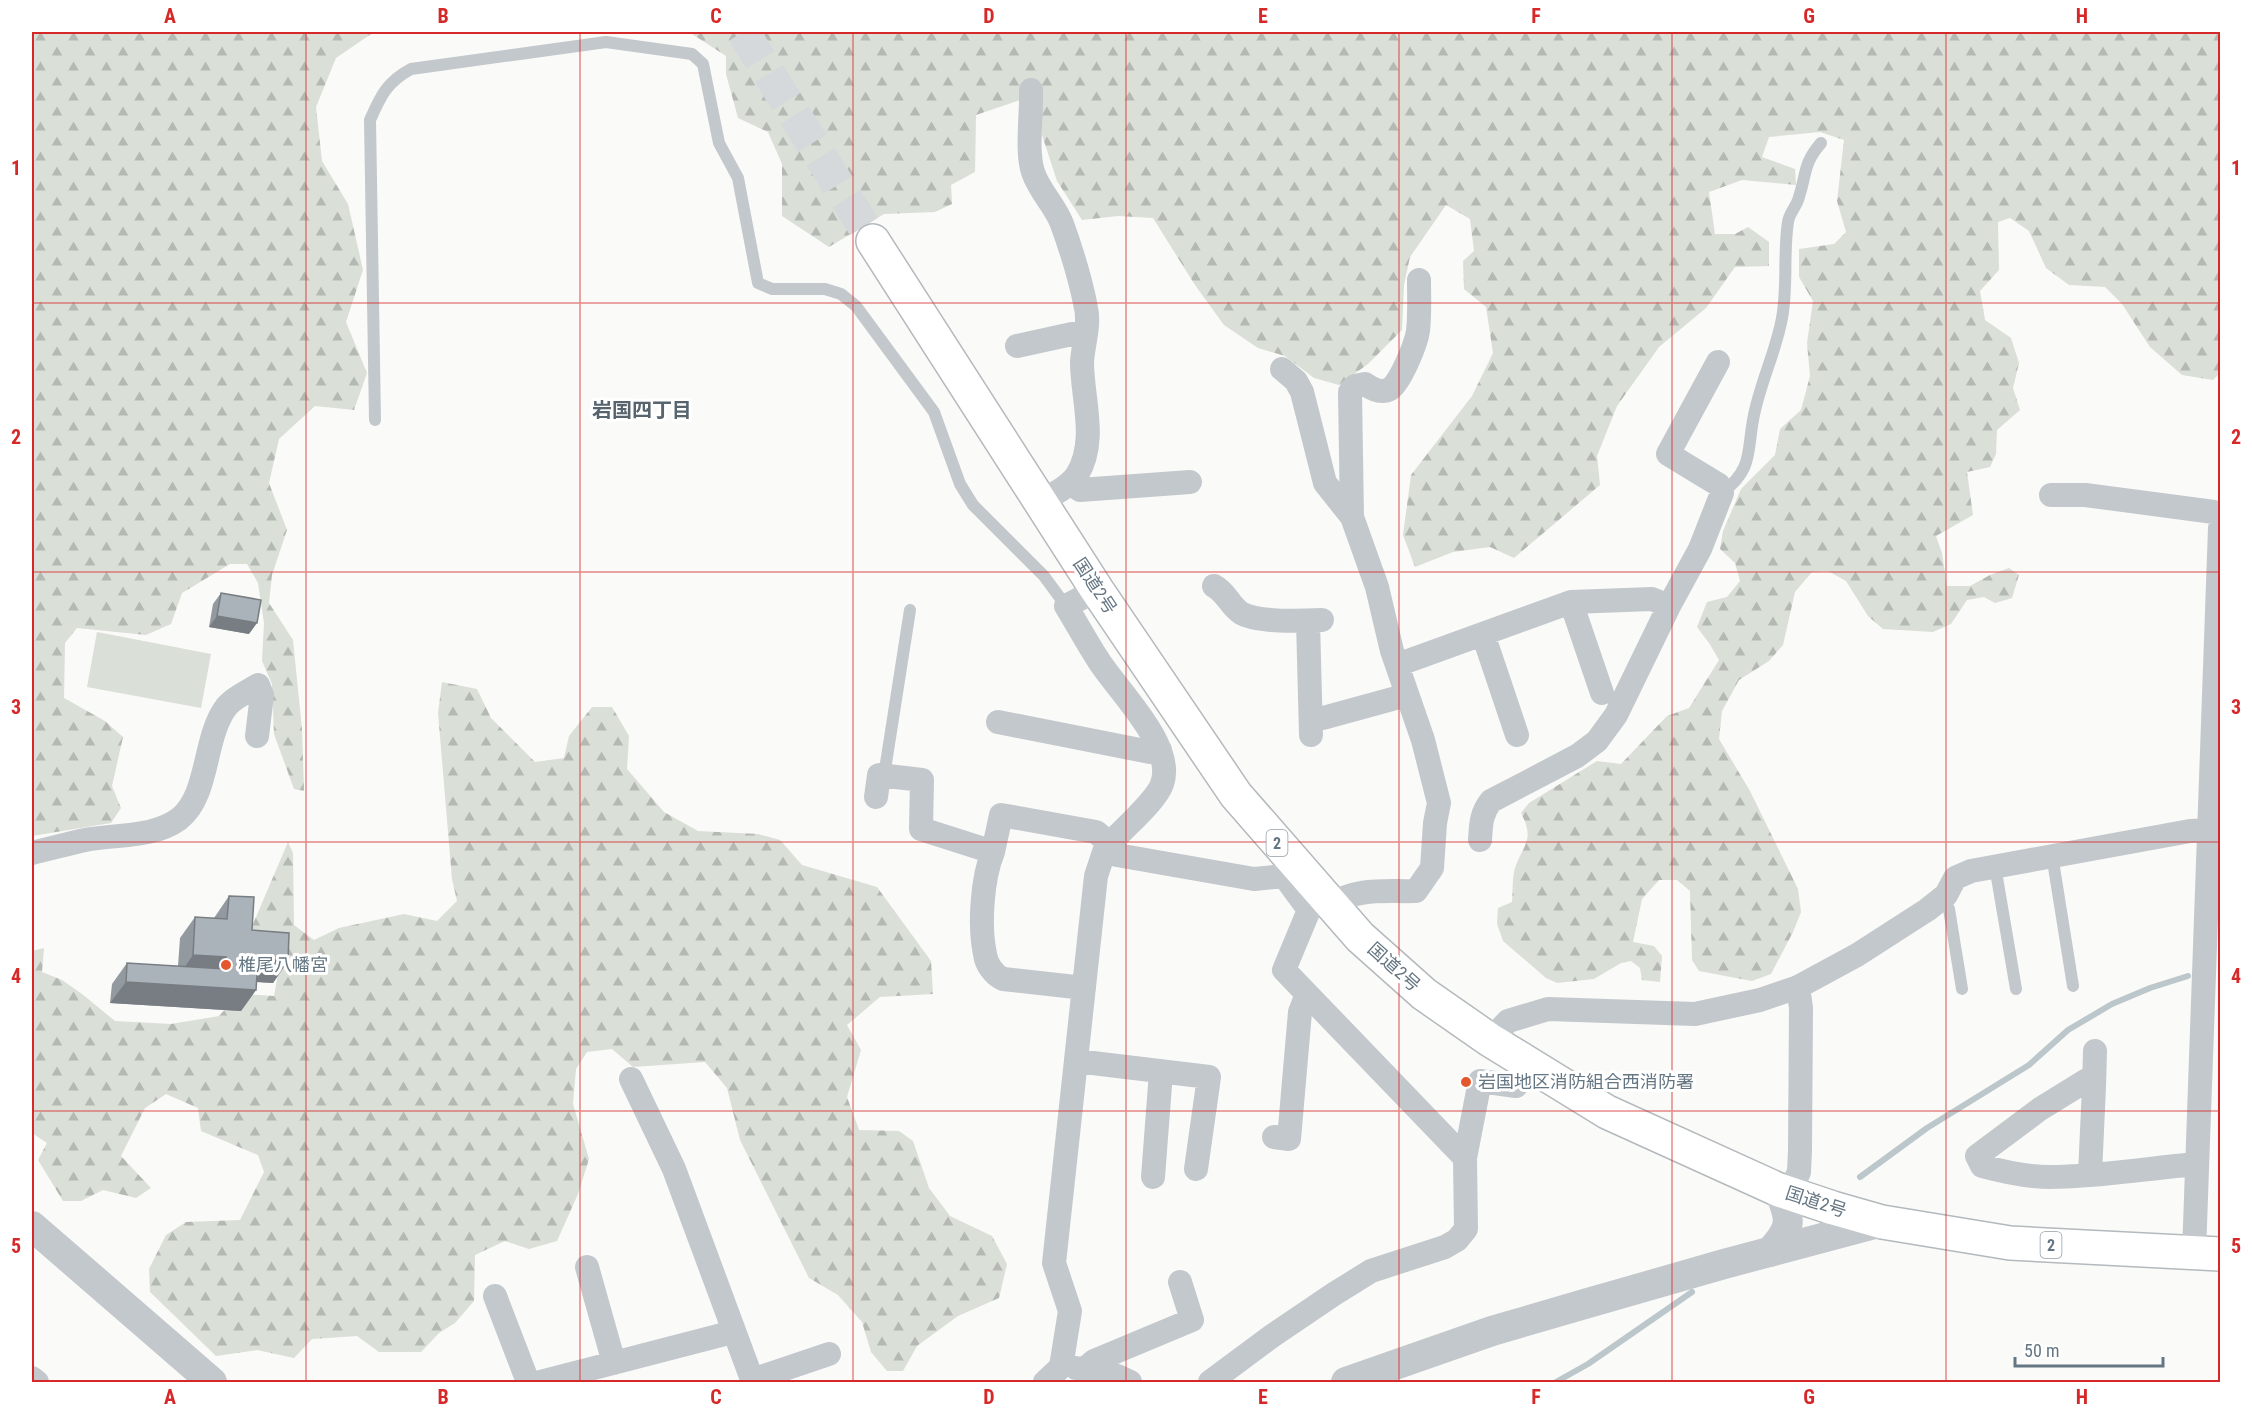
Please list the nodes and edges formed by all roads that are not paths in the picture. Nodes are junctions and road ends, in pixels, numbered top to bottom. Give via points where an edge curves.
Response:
1 (1030, 90) dead end
2 (1821, 143) dead end
3 (873, 241) tunnel mouth
4 (1419, 280) dead end
5 (1085, 337) junction
6 (1017, 346) dead end
7 (1718, 362) dead end
8 (1282, 369) dead end
9 (375, 420) dead end
10 (1190, 482) dead end
11 (1070, 483) junction
12 (1722, 493) junction
13 (2051, 495) dead end
14 (1040, 501) junction
15 (1352, 517) junction
16 (2220, 517) edge
17 (2220, 528) edge
18 (1214, 586) dead end
19 (1097, 590) junction
20 (1571, 602) junction
21 (1066, 606) junction
22 (1669, 606) junction
23 (910, 610) dead end
24 (1483, 634) junction
25 (1397, 665) junction
26 (1602, 693) dead end
27 (1407, 695) junction
28 (998, 722) dead end
29 (1517, 735) dead end
30 (257, 736) dead end
31 (1160, 750) junction
32 (880, 786) joint
33 (2209, 830) junction
34 (1480, 840) dead end
35 (1107, 846) junction
36 (993, 852) junction
37 (32, 853) edge
38 (2052, 855) junction
39 (1995, 866) junction
40 (1292, 873) junction
41 (1942, 898) junction
42 (1331, 905) junction
43 (2073, 986) dead end
44 (1798, 987) junction
45 (1084, 988) junction
46 (1962, 989) dead end
47 (2016, 989) dead end
48 (1307, 994) junction
49 (1490, 1040) junction
50 (2095, 1051) dead end
51 (1076, 1061) junction
52 (1531, 1066) junction
53 (1161, 1071) junction
54 (631, 1079) dead end
55 (2094, 1087) junction
56 (1274, 1137) dead end
57 (1465, 1158) junction
58 (2197, 1164) junction
59 (1196, 1169) dead end
60 (2090, 1174) junction
61 (1153, 1177) dead end
62 (1784, 1192) junction
63 (1882, 1222) junction
64 (32, 1226) edge
65 (1770, 1252) junction
66 (2207, 1254) edge
67 (587, 1267) dead end
68 (1180, 1282) dead end
69 (495, 1296) dead end
70 (733, 1332) junction
71 (829, 1354) dead end
72 (614, 1363) junction
73 (1064, 1373) edge
74 (32, 1378) edge
75 (753, 1381) edge
76 (37, 1383) edge
77 (212, 1383) edge
78 (528, 1383) edge
79 (540, 1383) edge
80 (1130, 1383) edge
81 (1210, 1383) edge
82 (1346, 1383) edge

1 - 5 street via 1033,173 1063,225 1086,308
2 - 12 lane via 1805,166 1800,196 1788,218 1782,321 1753,420 1749,457 1734,484
3 - 14 highway, 国道2号 / 2
4 - 15 street via 1418,334 1407,363 1391,388 1374,390 1365,384 1350,392
5 - 6 street via 1072,334
5 - 11 street via 1083,372 1088,431 1083,460
7 - 12 street via 1668,454 1719,485
8 - 15 street via 1302,392 1325,483
9 - 21 lane via 370,120 381,94 396,77 411,69 606,42 692,54 703,64 719,143 738,178 758,283 772,289 825,289 841,294 856,306 934,412 960,484 973,505 1044,576
10 - 11 street via 1080,490
11 - 14 street
12 - 22 street via 1700,549
13 - 16 street via 2095,496 2214,512
14 - 19 highway, 国道2号 / 2
15 - 25 street via 1377,587
17 - 33 street
18 - 27 street via 1240,613 1268,620 1315,620 1312,726 1323,718
19 - 21 street
19 - 40 highway, 国道2号 / 2
20 - 22 street via 1652,599
20 - 24 street
20 - 26 street
21 - 31 street
22 - 34 street via 1616,715 1597,741 1577,756 1491,801 1481,822
23 - 32 lane
24 - 25 street
24 - 29 street
25 - 27 street
27 - 42 street via 1439,803 1431,868 1416,891 1355,893
28 - 31 street via 1150,752
30 - 37 street via 262,695 258,685 228,705 211,738 195,797 180,818 154,831 85,840
31 - 35 street via 1165,770 1162,784
32 - 36 street via 922,780 921,829
33 - 38 street
33 - 58 street
35 - 36 street via 1096,832 1001,815
35 - 40 street via 1117,855 1254,879
35 - 45 street via 1096,876
36 - 45 street via 987,865 982,915 985,956 995,975 1003,980
38 - 39 street
38 - 43 lane
39 - 41 street via 1955,878
39 - 47 lane
40 - 42 highway, 国道2号 / 2
40 - 48 street via 1309,910 1284,970
41 - 44 street via 1857,955
41 - 46 lane via 1949,909
42 - 49 highway, 国道2号 / 2 via 1360,937 1424,994
44 - 49 street via 1695,1014 1548,1009 1508,1021
44 - 62 street via 1799,1172
45 - 51 street
48 - 56 street via 1300,1012 1289,1138
48 - 57 street
49 - 52 highway, 国道2号 / 2
50 - 55 street
51 - 53 street
51 - 73 street via 1054,1263 1070,1311
52 - 57 street via 1516,1086 1480,1081
52 - 62 highway, 国道2号 / 2 via 1607,1112
53 - 59 street via 1209,1077
53 - 61 street
54 - 70 street via 674,1169
55 - 60 street
55 - 60 street via 2087,1080 1977,1156 1982,1167 2009,1173 2050,1177
57 - 81 street via 1466,1229 1458,1240 1371,1271 1272,1336
58 - 60 street
58 - 66 street
62 - 63 highway, 国道2号 / 2
62 - 65 street via 1789,1213 1785,1236
63 - 65 street
63 - 66 highway, 国道2号 / 2 via 2010,1243
64 - 77 street
65 - 82 street via 1492,1331
67 - 72 street
68 - 73 street via 1192,1320
69 - 78 street
70 - 72 street
70 - 75 street
71 - 75 street
72 - 79 street
73 - 80 street via 1117,1376
74 - 76 street

